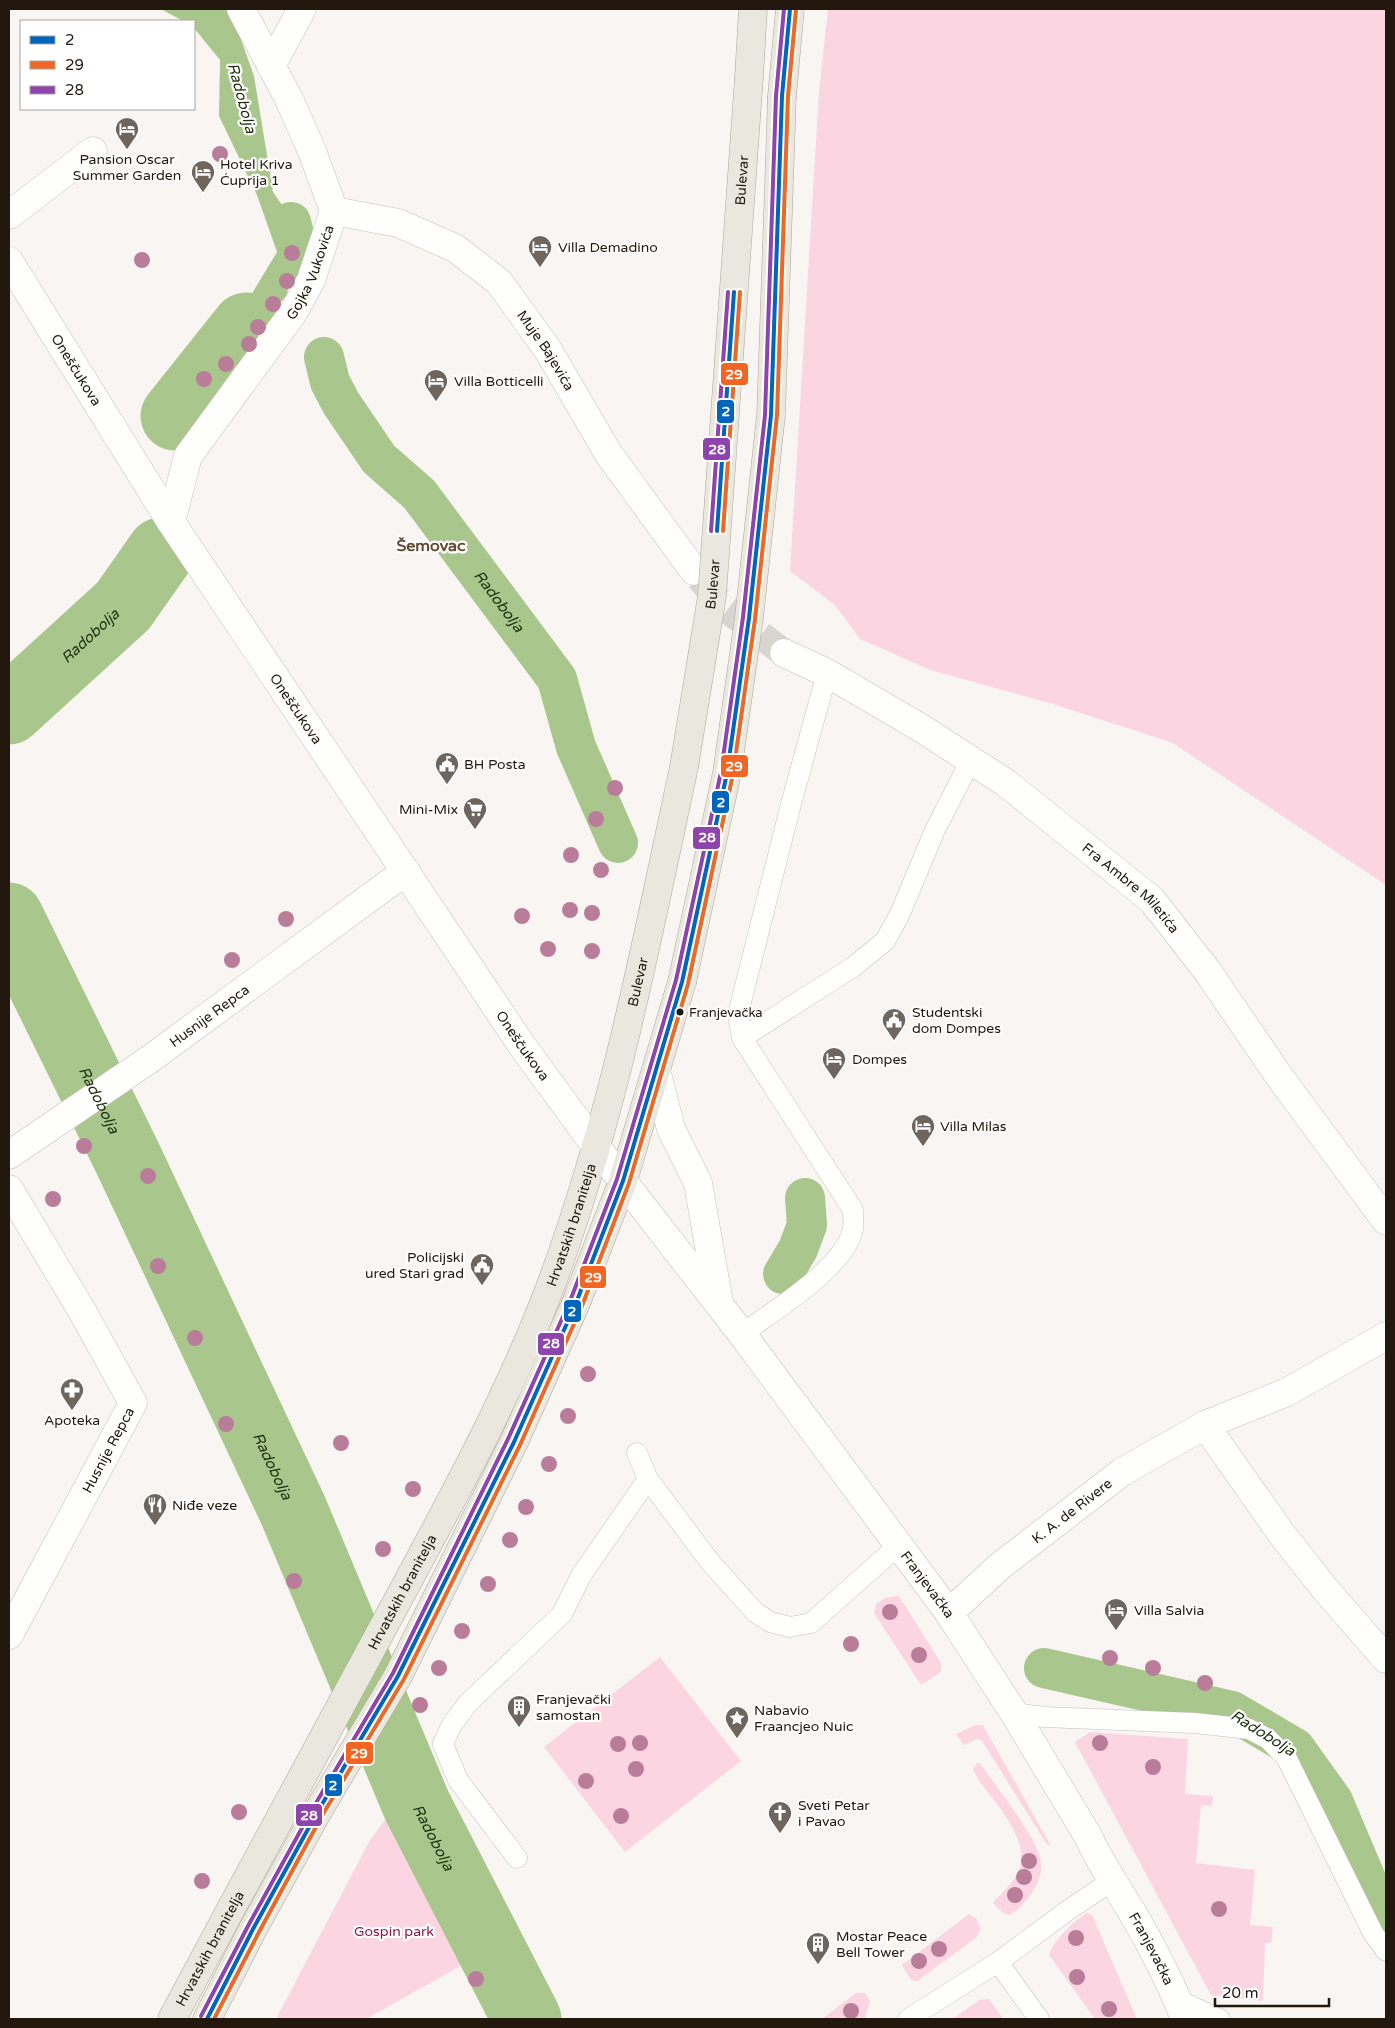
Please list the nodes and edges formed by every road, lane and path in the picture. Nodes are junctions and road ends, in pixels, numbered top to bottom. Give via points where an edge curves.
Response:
1 (241, 9) edge
2 (302, 9) edge
3 (753, 9) edge
4 (790, 9) edge
5 (271, 66) junction
6 (93, 151) dead end
7 (334, 211) junction
8 (9, 215) edge
9 (9, 260) edge
10 (171, 522) junction
11 (694, 571) tunnel mouth
12 (784, 653) tunnel mouth
13 (827, 673) junction
14 (971, 760) junction
15 (406, 871) junction
16 (742, 1038) junction
17 (656, 1070) junction
18 (597, 1148) junction
19 (9, 1155) edge
20 (623, 1181) junction
21 (9, 1189) edge
22 (1386, 1220) edge
23 (719, 1305) junction
24 (742, 1334) junction
25 (1386, 1336) edge
26 (1205, 1425) junction
27 (637, 1453) dead end
28 (648, 1479) junction
29 (899, 1545) junction
30 (949, 1612) junction
31 (9, 1635) edge
32 (1386, 1659) edge
33 (1014, 1713) junction
34 (517, 1858) dead end
35 (1112, 1880) junction
36 (1386, 1951) edge
37 (998, 1962) junction
38 (1181, 2010) edge
39 (172, 2019) edge
40 (207, 2019) edge
41 (908, 2019) edge
42 (1039, 2019) edge
43 (1220, 2019) edge

1 - 5 street, Gojka Vukovića
2 - 5 street
3 - 18 main road, Bulevar, bridge via 712,596 684,766
4 - 17 main road, bridge via 782,96 771,415 749,618 727,773 682,982
5 - 7 street, Gojka Vukovića via 312,151
6 - 8 street
7 - 10 street, Gojka Vukovića via 311,280 293,313 188,456
7 - 11 street, Muje Bajevića via 398,223 455,248 499,282 548,350 608,453
9 - 10 street, Oneščukova
10 - 15 street, Oneščukova
12 - 13 street, Fra Ambre Miletića
13 - 14 street, Fra Ambre Miletića
13 - 16 lane via 738,1014
14 - 16 lane via 885,940 853,967
14 - 22 street, Fra Ambre Miletića via 1006,783 1152,900 1208,972
15 - 18 street, Oneščukova via 523,1047
15 - 19 street, Husnije Repca via 150,1059
16 - 24 lane via 853,1210 853,1229 832,1266
17 - 20 main road
17 - 23 street, Franjevačka via 671,1129 698,1183
18 - 20 street, Franjevačka
18 - 39 main road, Hrvatskih branitelja via 549,1290 506,1389 443,1516
20 - 23 street, Franjevačka
20 - 40 main road via 576,1303 518,1433 398,1676 318,1811
21 - 31 street, Husnije Repca via 82,1309 133,1403
23 - 24 street, Franjevačka
24 - 29 street, Franjevačka
25 - 26 street, K. A. de Rivere via 1287,1392
26 - 30 street, K. A. de Rivere via 1122,1472 1000,1566
26 - 32 street via 1281,1533
27 - 28 lane
28 - 29 lane via 710,1562 755,1612 770,1622 790,1627 811,1623
28 - 34 lane via 582,1574 562,1614 468,1703 451,1726 443,1744 458,1780
29 - 30 street, Franjevačka
30 - 33 street, Franjevačka
33 - 35 street, Franjevačka
33 - 36 lane via 1195,1723 1249,1730 1268,1739 1286,1757 1372,1933
35 - 37 lane
35 - 38 street, Franjevačka via 1134,1915
37 - 41 lane
37 - 42 lane
38 - 43 lane

